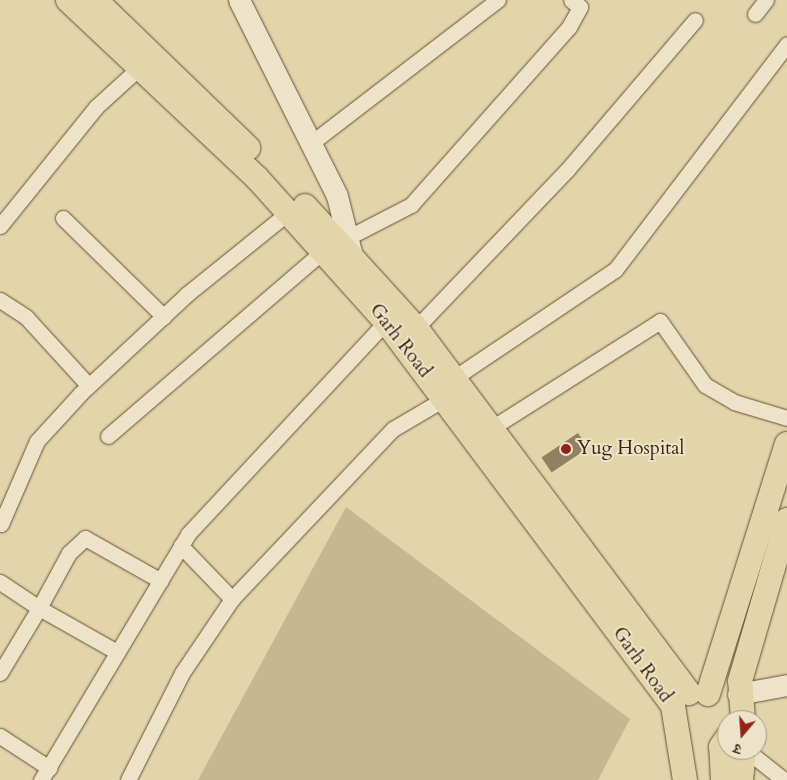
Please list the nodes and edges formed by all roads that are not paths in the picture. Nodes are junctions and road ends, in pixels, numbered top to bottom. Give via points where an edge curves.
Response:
1 (68, 0) edge
2 (95, 0) edge
3 (239, 0) edge
4 (498, 0) edge
5 (572, 0) edge
6 (766, 0) edge
7 (755, 14) dead end
8 (695, 20) dead end
9 (784, 53) edge
10 (140, 67) junction
11 (184, 96) junction
12 (310, 144) junction
13 (289, 212) junction
14 (63, 218) dead end
15 (0, 226) edge
16 (341, 249) junction
17 (0, 300) edge
18 (164, 317) junction
19 (386, 322) junction
20 (416, 328) junction
21 (454, 378) junction
22 (89, 386) junction
23 (444, 399) junction
24 (787, 418) edge
25 (490, 429) junction
26 (108, 436) dead end
27 (787, 444) edge
28 (532, 502) junction
29 (787, 520) edge
30 (1, 524) edge
31 (181, 546) junction
32 (161, 581) junction
33 (0, 582) edge
34 (232, 599) junction
35 (39, 608) junction
36 (117, 652) junction
37 (0, 673) edge
38 (787, 685) edge
39 (738, 694) junction
40 (686, 705) junction
41 (727, 710) edge
42 (741, 710) edge
43 (0, 736) edge
44 (722, 760) edge
45 (744, 760) edge
46 (758, 760) edge
47 (44, 774) edge
48 (128, 780) edge
49 (685, 780) edge
50 (723, 780) edge
51 (741, 780) edge
52 (784, 780) edge

1 - 10 main road, Garh Road
2 - 11 main road, Garh Road
3 - 12 street
4 - 12 street
5 - 16 street via 580,7 569,27 411,206
6 - 7 street
8 - 20 street via 567,170
9 - 21 street via 616,270
10 - 11 main road, Garh Road
10 - 15 street via 96,107
11 - 13 main road, Garh Road
11 - 16 main road, Garh Road
12 - 16 street via 337,196
13 - 16 main road, Garh Road
13 - 18 street
14 - 18 street
16 - 19 main road, Garh Road
16 - 20 main road, Garh Road
16 - 26 street
17 - 22 street via 26,317
18 - 22 street
19 - 23 main road, Garh Road
19 - 31 street via 235,479
20 - 21 main road, Garh Road
21 - 25 main road, Garh Road
22 - 30 street via 37,441
23 - 28 main road, Garh Road
23 - 34 street via 393,429
24 - 25 street via 734,402 705,385 660,321
25 - 28 main road, Garh Road
27 - 40 main road
28 - 40 main road, Garh Road
29 - 39 main road
31 - 32 street
31 - 34 street
32 - 35 street via 85,538 69,553
32 - 36 street
33 - 35 street
34 - 48 street via 182,673
35 - 36 street
35 - 37 street
36 - 47 street
38 - 39 street
39 - 42 main road
40 - 41 main road via 724,704
40 - 49 main road
43 - 47 street
44 - 50 main road
45 - 51 main road
46 - 52 street

